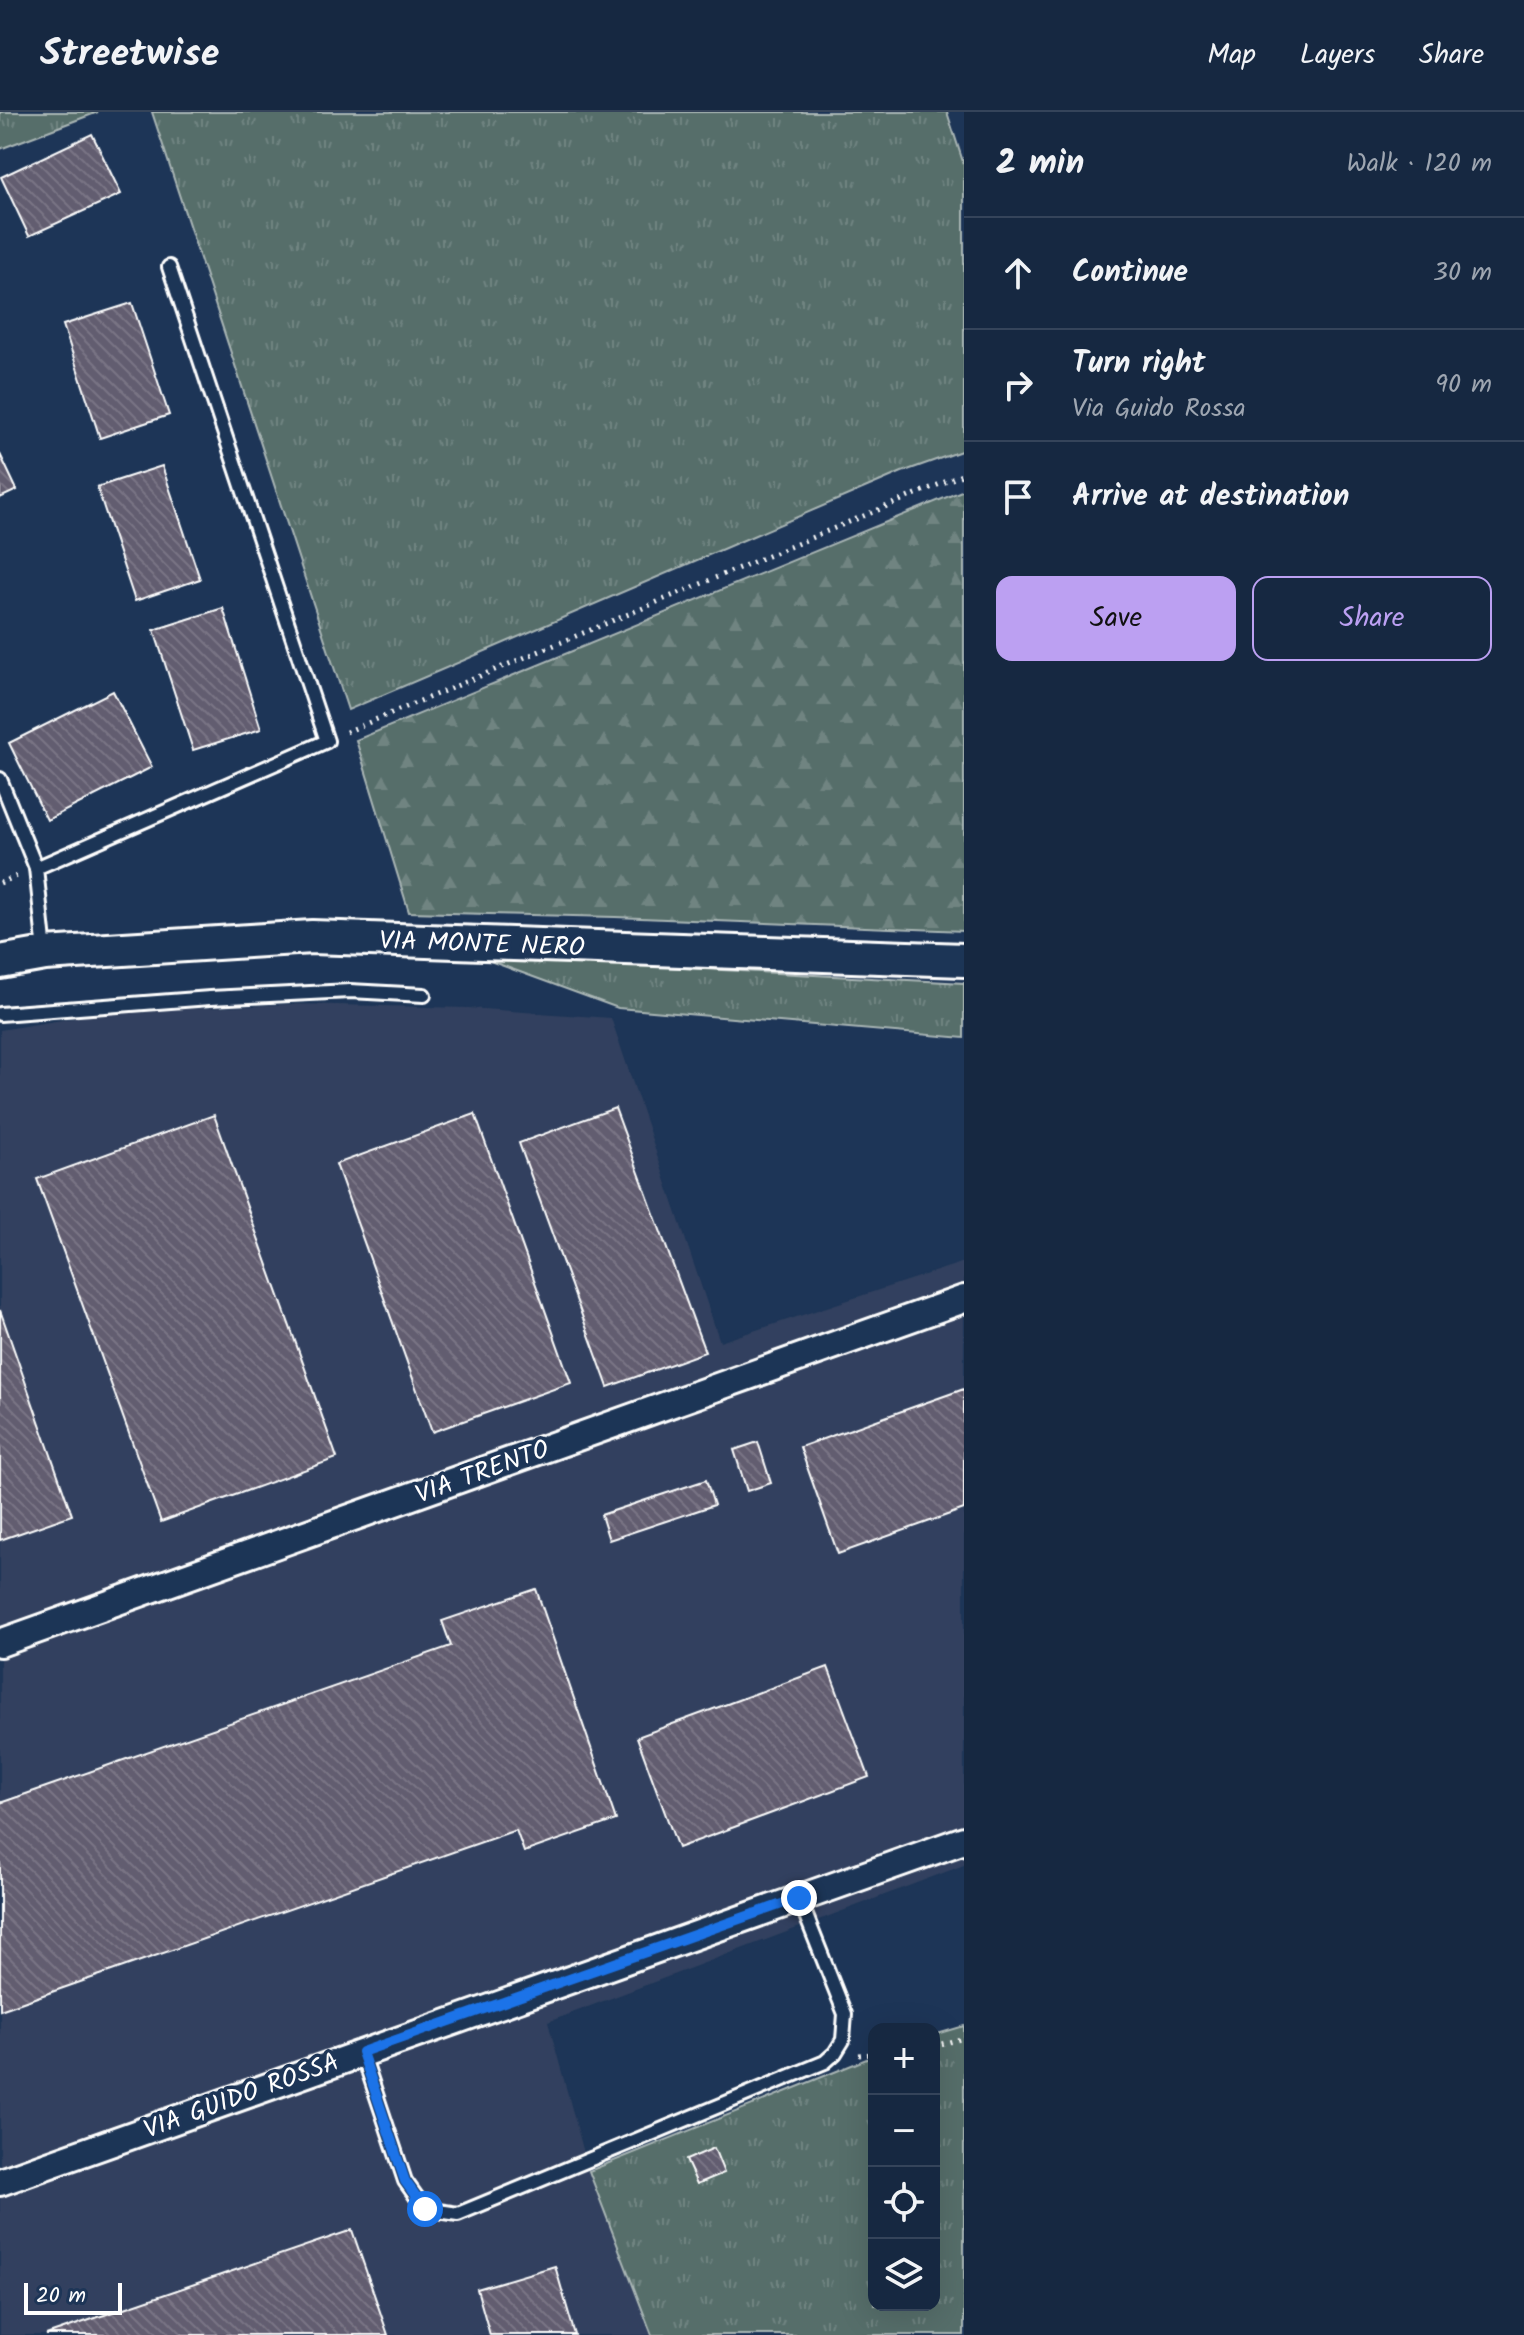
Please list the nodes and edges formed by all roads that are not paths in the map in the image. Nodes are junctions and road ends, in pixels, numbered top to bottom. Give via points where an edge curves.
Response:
1 (169, 267) dead end
2 (0, 779) edge
3 (36, 868) junction
4 (45, 954) junction
5 (964, 960) edge
6 (0, 962) edge
7 (424, 995) dead end
8 (0, 1014) edge
9 (964, 1299) edge
10 (0, 1643) edge
11 (964, 1840) edge
12 (799, 1898) junction
13 (362, 2052) junction
14 (0, 2182) edge

1 - 3 lane via 327,741
2 - 3 lane
3 - 4 lane
4 - 5 street, VIA MONTE NERO via 312,937
4 - 6 street, VIA MONTE NERO
7 - 8 lane via 350,991
9 - 10 street, VIA TRENTO
11 - 12 street
12 - 13 street, VIA GUIDO ROSSA
12 - 13 lane via 845,2014 843,2040 835,2053 825,2062 458,2214 425,2209 405,2181
13 - 14 street, VIA GUIDO ROSSA

